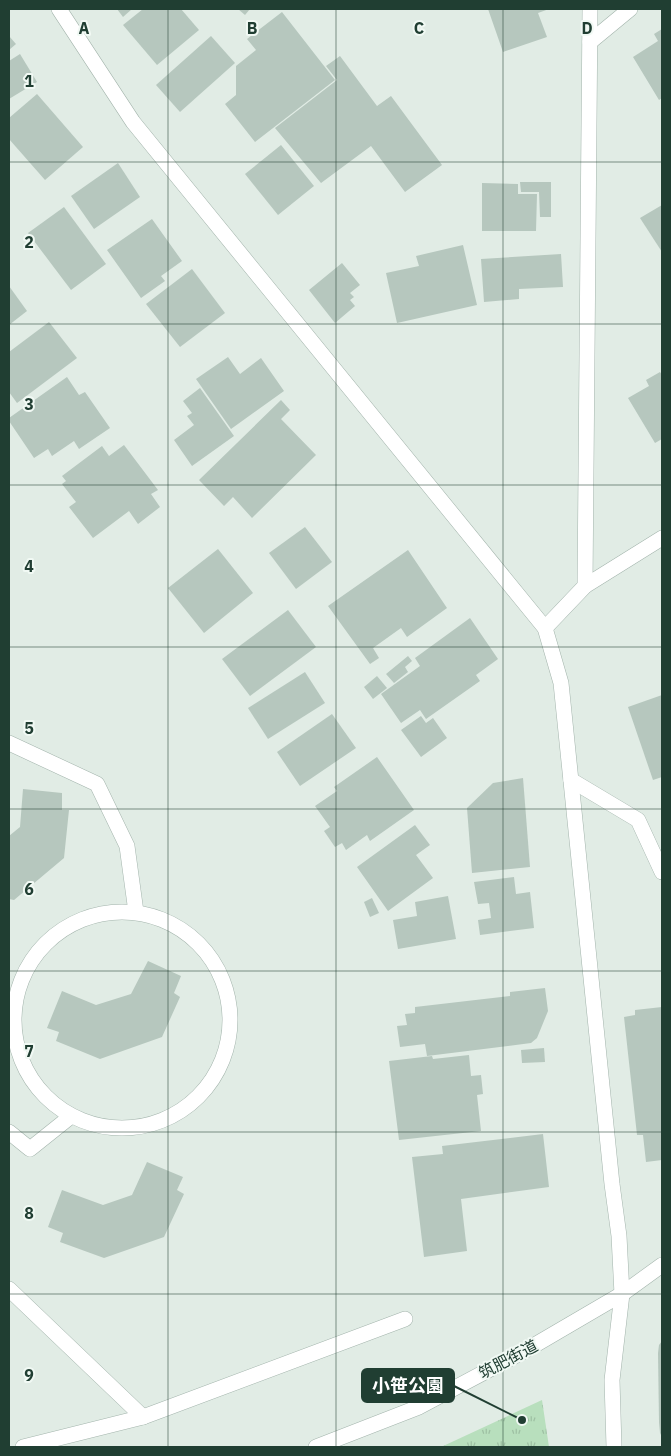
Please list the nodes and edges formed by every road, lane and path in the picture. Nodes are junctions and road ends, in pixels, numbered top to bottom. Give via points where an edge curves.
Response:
1 (60, 9) edge
2 (590, 9) edge
3 (630, 9) edge
4 (590, 42) junction
5 (662, 538) edge
6 (585, 586) junction
7 (544, 628) junction
8 (9, 742) edge
9 (571, 780) junction
10 (662, 872) edge
11 (136, 912) junction
12 (70, 1117) junction
13 (9, 1132) edge
14 (662, 1265) edge
15 (9, 1289) edge
16 (622, 1294) junction
17 (405, 1319) dead end
18 (143, 1417) junction
19 (23, 1447) edge
20 (316, 1447) edge
21 (614, 1447) edge

1 - 7 street via 133,122
2 - 4 street
3 - 4 street
4 - 6 street
5 - 6 street
6 - 7 street
7 - 9 street via 561,683
8 - 11 street via 97,784 127,846
9 - 10 street via 638,820
9 - 16 street via 620,1236
11 - 12 street via 109,911 52,935 35,953 18,985 12,1018 26,1072 51,1104
11 - 12 street via 184,930 210,953 232,1030 227,1054 209,1087 180,1113 132,1129
12 - 13 street via 30,1149
14 - 16 street, 筑肥街道
15 - 18 street
16 - 20 street, 筑肥街道 via 419,1407
16 - 21 street via 612,1380
17 - 18 street
18 - 19 street

